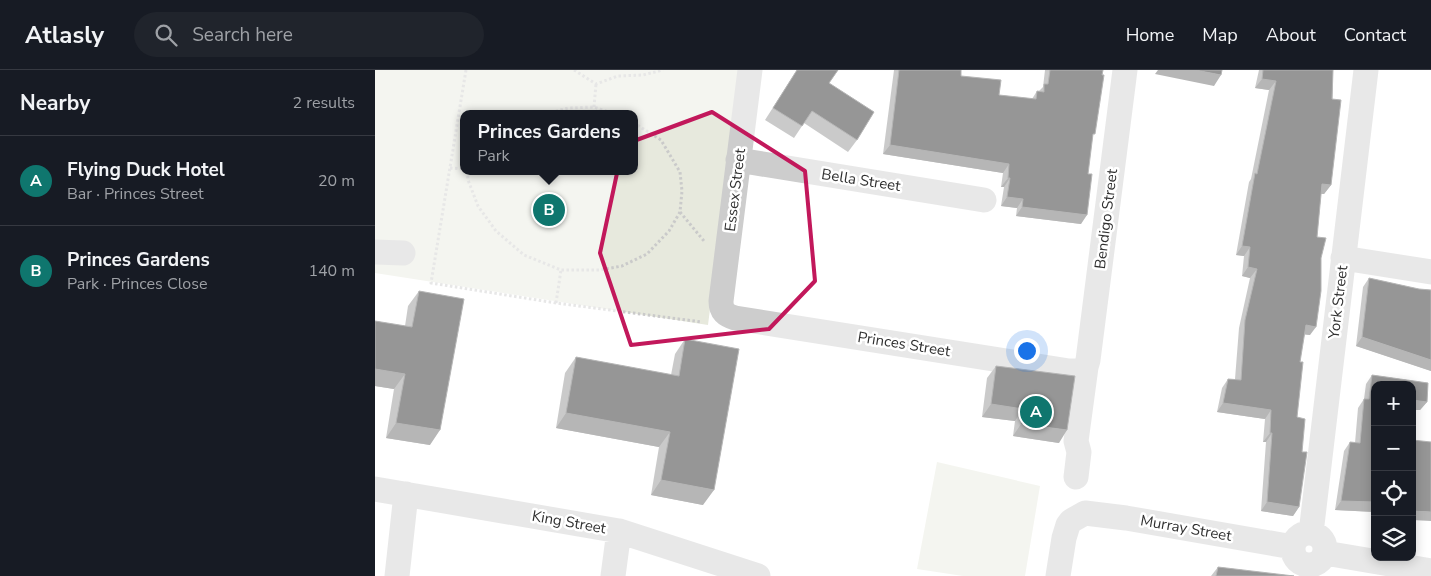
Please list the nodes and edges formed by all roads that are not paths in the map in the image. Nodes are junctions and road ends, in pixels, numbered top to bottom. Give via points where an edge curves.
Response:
1 (749, 70) edge
2 (1125, 70) edge
3 (1366, 70) edge
4 (739, 160) junction
5 (984, 200) dead end
6 (375, 252) edge
7 (403, 253) dead end
8 (1343, 258) junction
9 (1431, 272) edge
10 (723, 311) joint
11 (1086, 367) junction
12 (1076, 477) dead end
13 (375, 489) edge
14 (406, 494) junction
15 (619, 531) junction
16 (1308, 555) edge
17 (1431, 571) edge
18 (397, 576) edge
19 (613, 576) edge
20 (757, 576) edge
21 (1059, 576) edge

1 - 4 street, Essex Street
2 - 11 street, Bendigo Street
3 - 8 street, York Street
4 - 5 street, Bella Street
4 - 10 street, Essex Street via 721,302
6 - 7 street
8 - 9 street
8 - 16 street, York Street
10 - 11 street, Princes Street via 735,318 1069,371 1080,371
11 - 12 street, Bendigo Street via 1076,441 1079,452
13 - 14 street, King Street
14 - 15 street, King Street
14 - 18 street
15 - 19 street
15 - 20 street, King Street
16 - 17 street, Murray Street
16 - 21 street, Murray Street via 1085,513 1068,525

